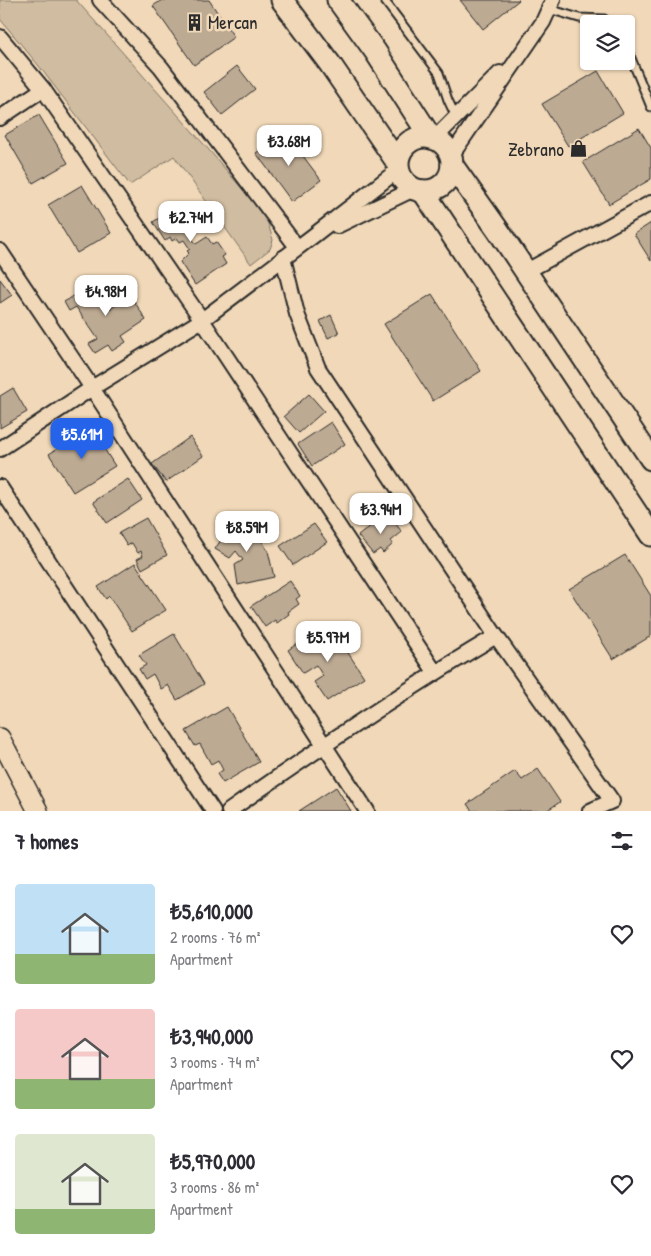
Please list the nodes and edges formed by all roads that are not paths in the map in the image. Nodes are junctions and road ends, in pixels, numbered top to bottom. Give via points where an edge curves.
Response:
1 (100, 0) edge
2 (282, 0) edge
3 (338, 0) edge
4 (384, 0) edge
5 (551, 4) edge
6 (580, 18) edge
7 (0, 37) edge
8 (524, 50) junction
9 (635, 68) edge
10 (43, 89) junction
11 (651, 107) edge
12 (456, 117) junction
13 (0, 118) edge
14 (433, 138) junction
15 (451, 161) junction
16 (398, 166) junction
17 (419, 190) junction
18 (651, 203) edge
19 (313, 236) junction
20 (297, 247) junction
21 (0, 251) edge
22 (283, 258) junction
23 (525, 272) junction
24 (202, 320) junction
25 (92, 388) junction
26 (0, 449) edge
27 (649, 451) edge
28 (0, 487) edge
29 (651, 535) edge
30 (496, 636) junction
31 (435, 672) junction
32 (0, 738) edge
33 (323, 745) junction
34 (38, 811) edge
35 (213, 811) edge
36 (229, 811) edge
37 (366, 811) edge
38 (590, 811) edge

1 - 20 street via 161,67
2 - 16 main road via 330,64
3 - 14 main road
4 - 12 lane via 439,74
5 - 6 lane
5 - 8 street
7 - 10 street
8 - 12 street
8 - 15 street
9 - 11 lane
10 - 13 street
10 - 24 street
12 - 14 street
14 - 15 main road via 446,148
14 - 16 main road via 413,139 405,145
15 - 17 main road via 446,181 432,190
15 - 23 main road
16 - 17 main road via 401,178
16 - 19 street
17 - 19 street
17 - 29 main road
18 - 23 street
19 - 20 street
20 - 22 street
21 - 25 street
22 - 24 street
22 - 30 street via 297,314 318,368
23 - 27 main road
24 - 25 street
24 - 31 street
25 - 26 street
25 - 33 street
28 - 35 street
30 - 31 street
30 - 38 street via 612,801
31 - 33 street
32 - 34 street
33 - 36 street
33 - 37 street

